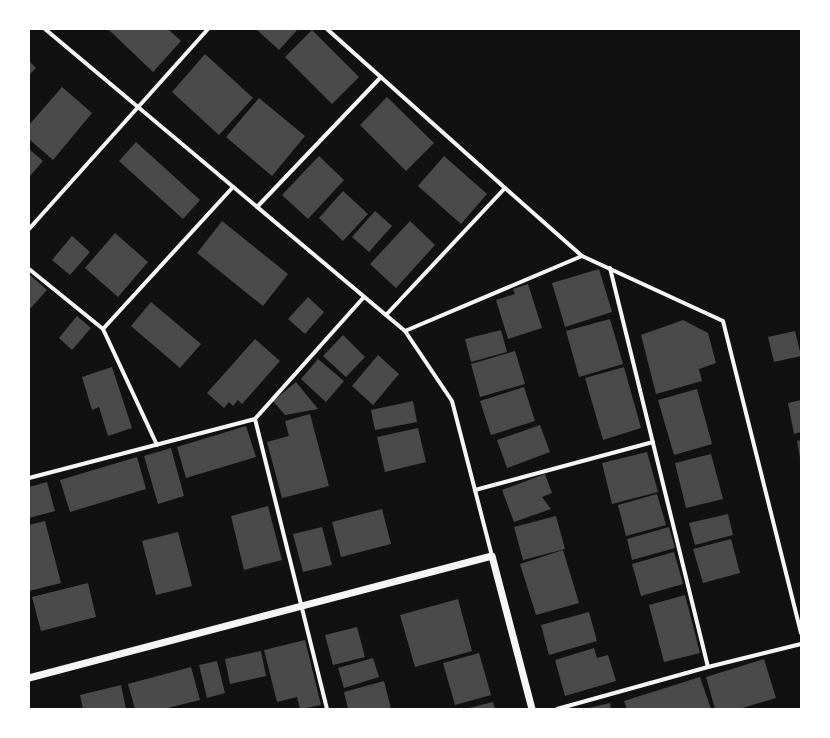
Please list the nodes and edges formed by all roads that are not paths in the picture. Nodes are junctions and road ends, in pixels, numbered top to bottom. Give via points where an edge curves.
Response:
1 (45, 29) edge
2 (208, 29) edge
3 (327, 29) edge
4 (381, 77) junction
5 (137, 107) junction
6 (232, 187) junction
7 (505, 188) junction
8 (257, 207) junction
9 (29, 229) edge
10 (582, 256) junction
11 (610, 268) junction
12 (29, 269) edge
13 (364, 296) junction
14 (386, 315) junction
15 (103, 329) junction
16 (405, 331) junction
17 (255, 419) junction
18 (653, 442) junction
19 (157, 445) junction
20 (29, 478) edge
21 (475, 490) junction
22 (492, 556) junction
23 (301, 606) junction
24 (801, 633) edge
25 (801, 644) edge
26 (708, 668) junction
27 (29, 678) edge
28 (328, 709) edge
29 (532, 709) edge
30 (557, 709) edge

1 - 5 street
2 - 5 street
3 - 4 street
4 - 7 street
4 - 8 street
5 - 6 street
5 - 9 street
6 - 8 street
6 - 15 street
7 - 10 street
7 - 14 street
8 - 13 street
10 - 11 street
10 - 16 street
11 - 18 street
11 - 24 street via 723,321
12 - 15 street
13 - 14 street
13 - 17 street
14 - 16 street
15 - 19 street
16 - 21 street via 452,401
17 - 19 street
17 - 23 street
18 - 21 street
18 - 26 street
19 - 20 street
21 - 22 street
22 - 23 street
22 - 29 street
23 - 27 street
23 - 28 street
25 - 26 street
26 - 30 street

